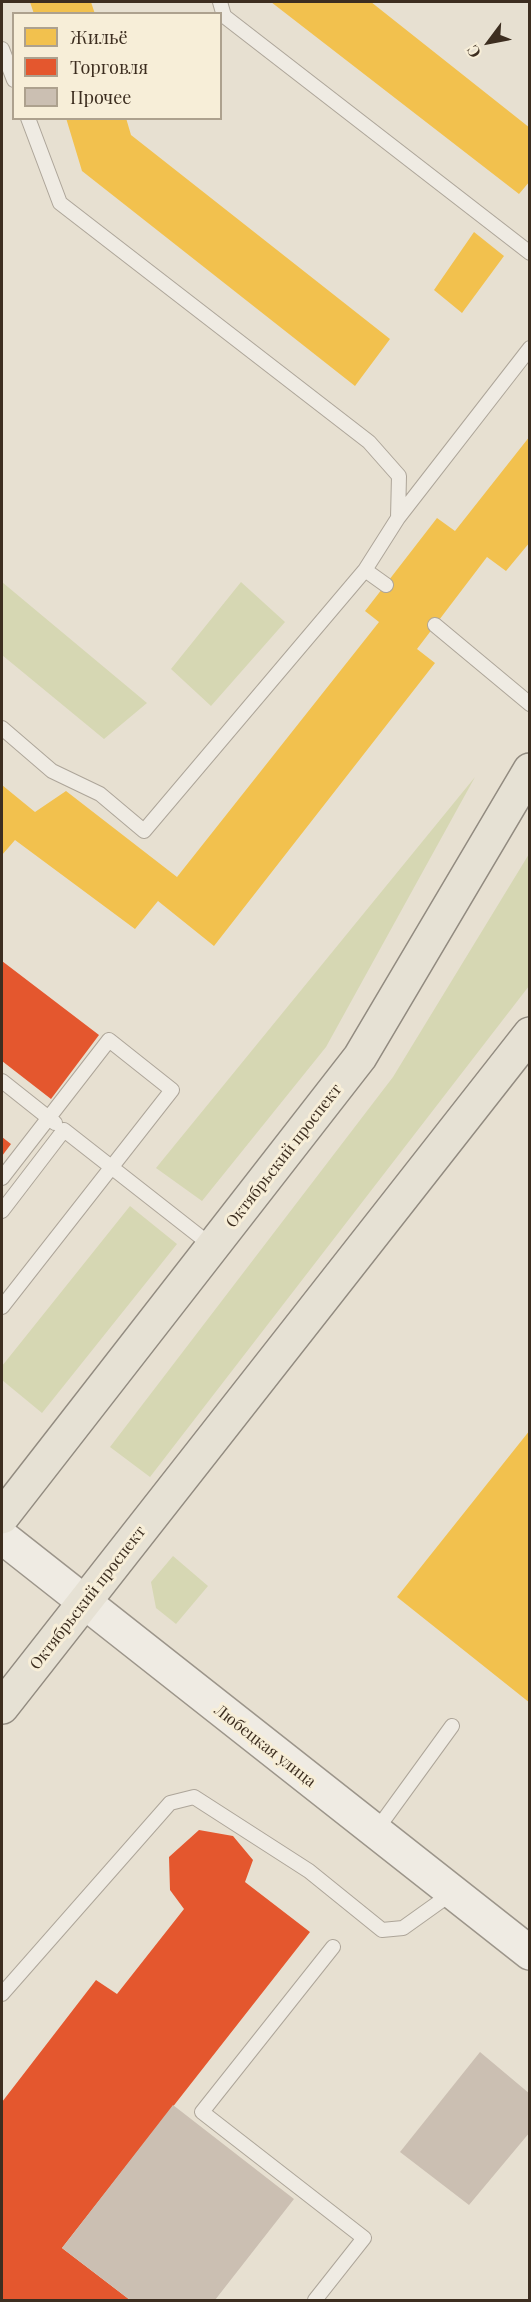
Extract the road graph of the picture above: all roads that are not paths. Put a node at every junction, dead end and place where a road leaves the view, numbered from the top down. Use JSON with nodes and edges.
{"nodes":[{"id":1,"x":220,"y":2,"type":"edge"},
{"id":2,"x":2,"y":49,"type":"edge"},
{"id":3,"x":12,"y":75,"type":"edge"},
{"id":4,"x":29,"y":120,"type":"edge"},
{"id":5,"x":530,"y":253,"type":"edge"},
{"id":6,"x":530,"y":348,"type":"edge"},
{"id":7,"x":398,"y":518,"type":"junction"},
{"id":8,"x":365,"y":570,"type":"junction"},
{"id":9,"x":386,"y":585,"type":"dead end"},
{"id":10,"x":435,"y":625,"type":"dead end"},
{"id":11,"x":530,"y":704,"type":"edge"},
{"id":12,"x":2,"y":728,"type":"edge"},
{"id":13,"x":530,"y":770,"type":"edge"},
{"id":14,"x":530,"y":1034,"type":"edge"},
{"id":15,"x":2,"y":1081,"type":"edge"},
{"id":16,"x":48,"y":1118,"type":"junction"},
{"id":17,"x":64,"y":1130,"type":"junction"},
{"id":18,"x":112,"y":1166,"type":"junction"},
{"id":19,"x":2,"y":1178,"type":"edge"},
{"id":20,"x":2,"y":1211,"type":"edge"},
{"id":21,"x":214,"y":1247,"type":"junction"},
{"id":22,"x":2,"y":1307,"type":"edge"},
{"id":23,"x":2,"y":1517,"type":"edge"},
{"id":24,"x":2,"y":1537,"type":"edge"},
{"id":25,"x":85,"y":1603,"type":"junction"},
{"id":26,"x":2,"y":1707,"type":"edge"},
{"id":27,"x":452,"y":1726,"type":"dead end"},
{"id":28,"x":375,"y":1832,"type":"junction"},
{"id":29,"x":452,"y":1893,"type":"junction"},
{"id":30,"x":333,"y":1947,"type":"dead end"},
{"id":31,"x":530,"y":1953,"type":"edge"},
{"id":32,"x":2,"y":1994,"type":"edge"},
{"id":33,"x":315,"y":2301,"type":"edge"}],
"edges":[{"from":1,"to":5,"type":"lane"},
{"from":2,"to":3,"type":"lane"},
{"from":4,"to":7,"type":"lane"},
{"from":6,"to":7,"type":"lane"},
{"from":7,"to":8,"type":"lane"},
{"from":8,"to":9,"type":"lane"},
{"from":8,"to":12,"type":"lane"},
{"from":10,"to":11,"type":"lane"},
{"from":13,"to":21,"type":"main road","name":"Октябрьский проспект"},
{"from":14,"to":25,"type":"main road","name":"Октябрьский проспект"},
{"from":15,"to":16,"type":"lane"},
{"from":16,"to":17,"type":"lane"},
{"from":16,"to":18,"type":"lane"},
{"from":16,"to":19,"type":"lane"},
{"from":17,"to":18,"type":"lane"},
{"from":17,"to":20,"type":"lane"},
{"from":18,"to":21,"type":"lane"},
{"from":18,"to":22,"type":"lane"},
{"from":21,"to":23,"type":"main road","name":"Октябрьский проспект"},
{"from":24,"to":25,"type":"street","name":"Любецкая улица"},
{"from":25,"to":26,"type":"main road","name":"Октябрьский проспект"},
{"from":25,"to":28,"type":"street","name":"Любецкая улица"},
{"from":27,"to":28,"type":"lane"},
{"from":28,"to":29,"type":"street","name":"Любецкая улица"},
{"from":29,"to":31,"type":"street","name":"Любецкая улица"},
{"from":29,"to":32,"type":"lane"},
{"from":30,"to":33,"type":"lane"}]}
